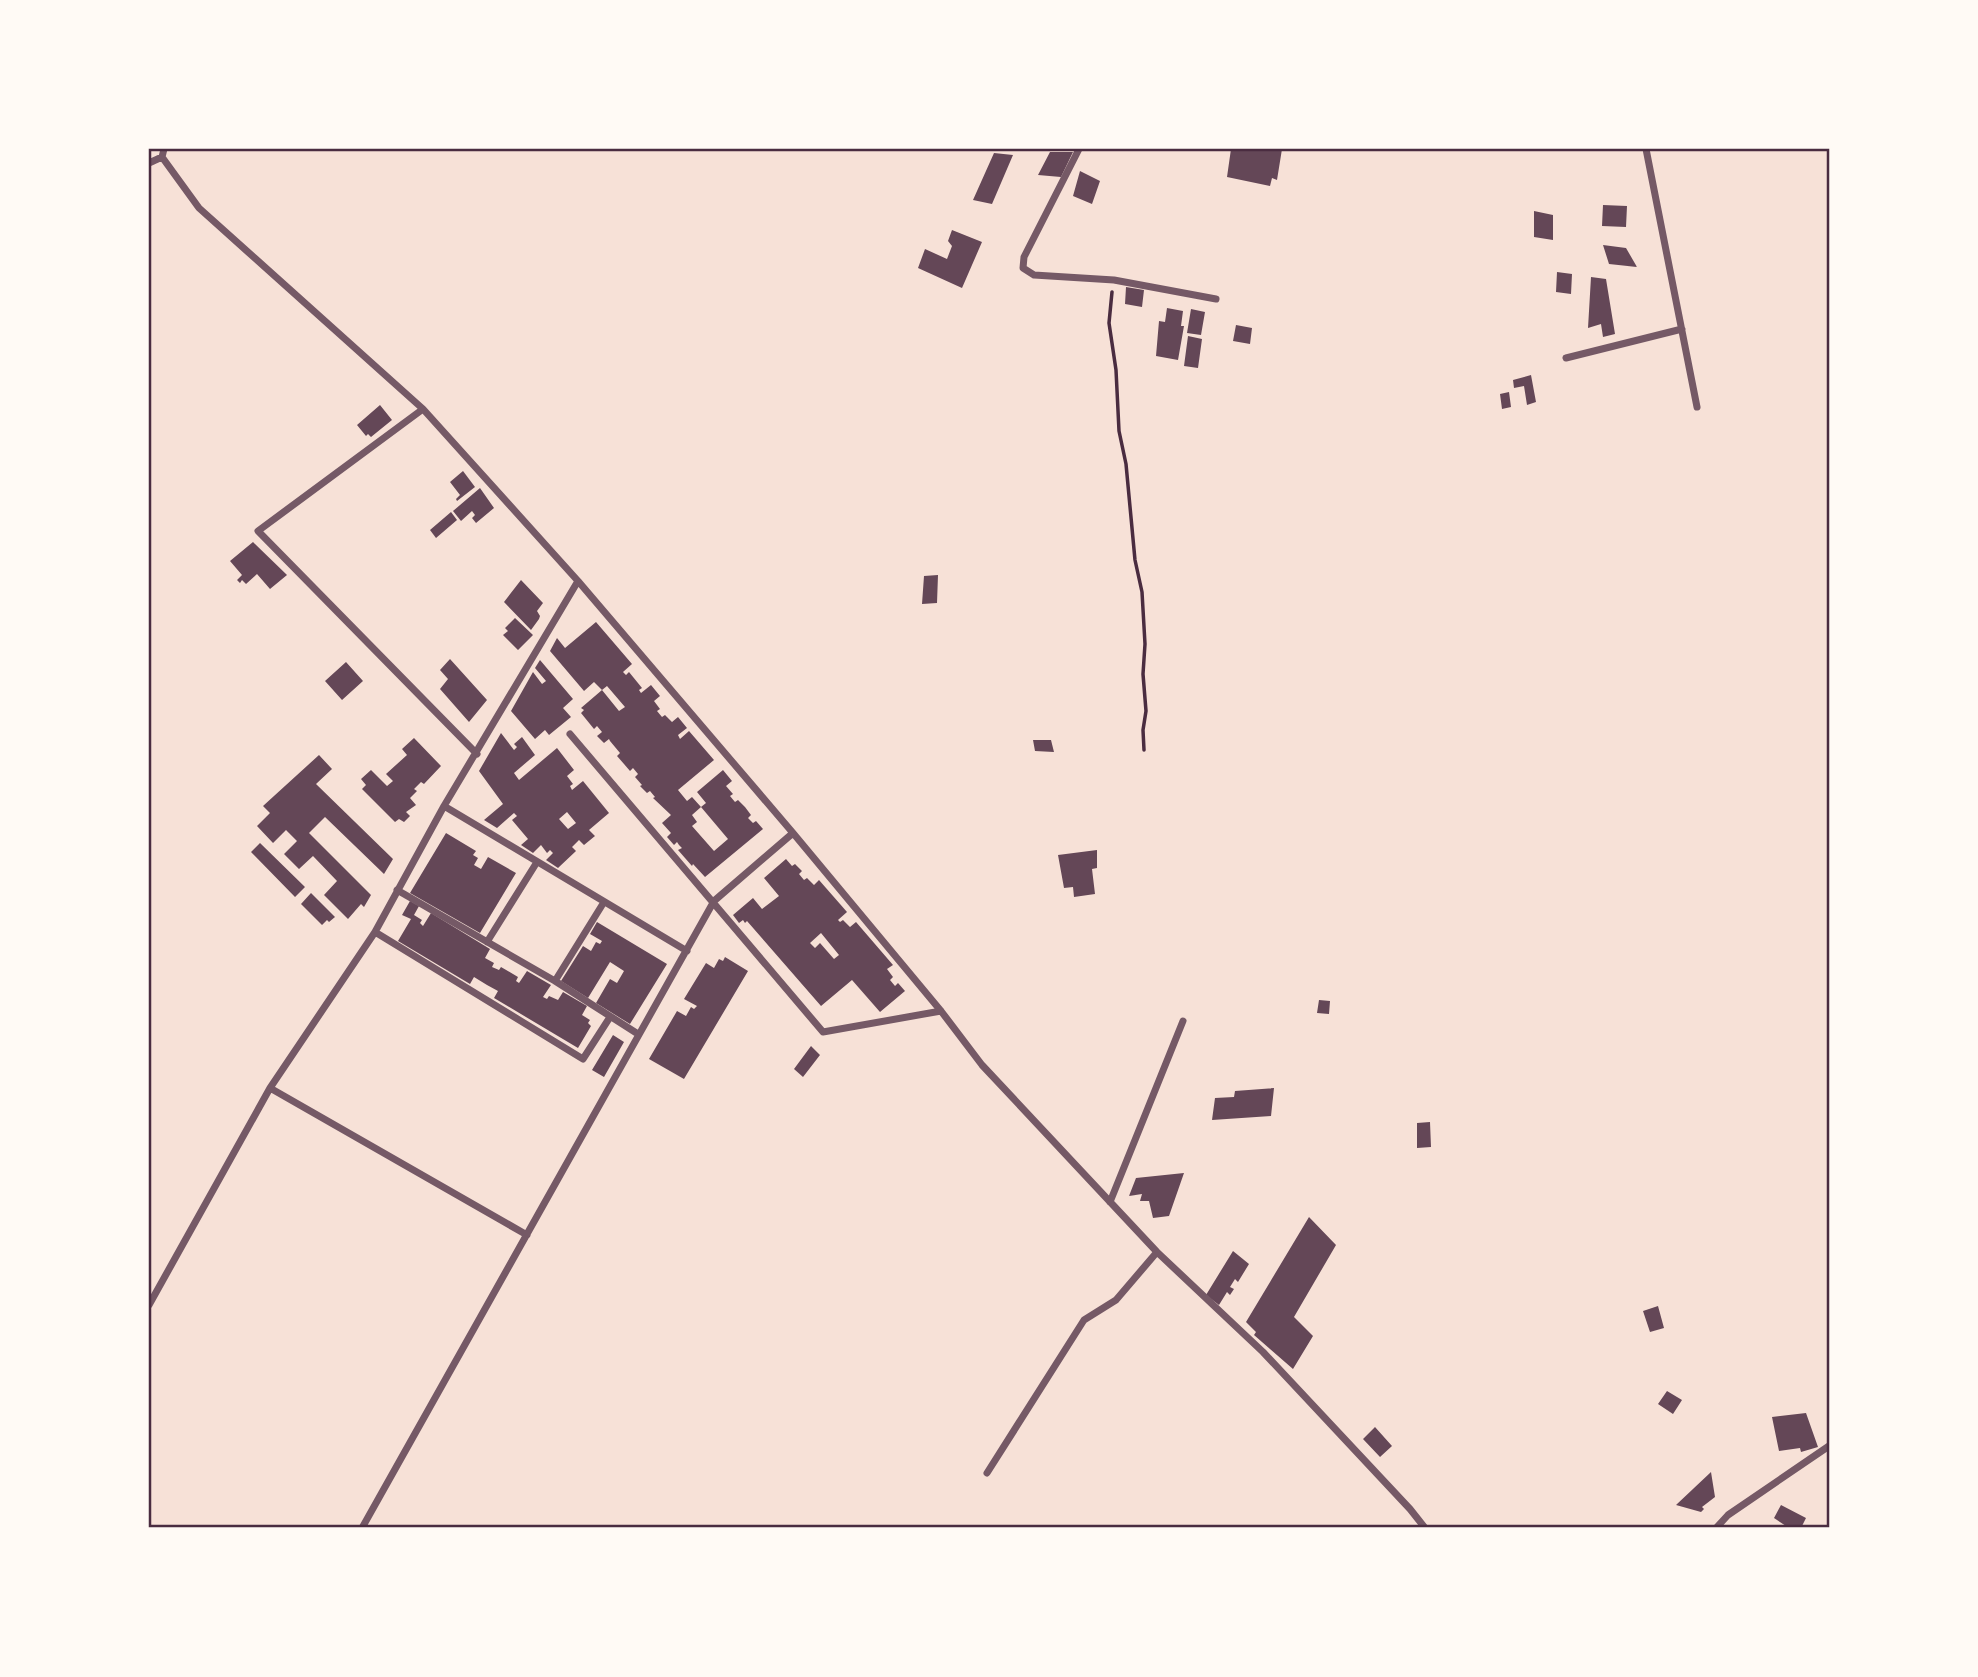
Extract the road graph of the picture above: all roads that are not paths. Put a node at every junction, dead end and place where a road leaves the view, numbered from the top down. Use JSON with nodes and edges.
{"nodes":[{"id":1,"x":1079,"y":149,"type":"edge"},
{"id":2,"x":1646,"y":149,"type":"edge"},
{"id":3,"x":163,"y":153,"type":"edge"},
{"id":4,"x":149,"y":163,"type":"edge"},
{"id":5,"x":1216,"y":299,"type":"dead end"},
{"id":6,"x":1682,"y":329,"type":"junction"},
{"id":7,"x":1566,"y":358,"type":"dead end"},
{"id":8,"x":1697,"y":407,"type":"dead end"},
{"id":9,"x":423,"y":409,"type":"junction"},
{"id":10,"x":578,"y":582,"type":"junction"},
{"id":11,"x":570,"y":734,"type":"dead end"},
{"id":12,"x":477,"y":754,"type":"junction"},
{"id":13,"x":444,"y":806,"type":"junction"},
{"id":14,"x":793,"y":833,"type":"junction"},
{"id":15,"x":537,"y":862,"type":"junction"},
{"id":16,"x":397,"y":890,"type":"junction"},
{"id":17,"x":714,"y":901,"type":"junction"},
{"id":18,"x":604,"y":902,"type":"junction"},
{"id":19,"x":376,"y":932,"type":"junction"},
{"id":20,"x":487,"y":942,"type":"junction"},
{"id":21,"x":687,"y":951,"type":"junction"},
{"id":22,"x":555,"y":981,"type":"junction"},
{"id":23,"x":941,"y":1011,"type":"junction"},
{"id":24,"x":610,"y":1017,"type":"junction"},
{"id":25,"x":1183,"y":1021,"type":"dead end"},
{"id":26,"x":638,"y":1034,"type":"junction"},
{"id":27,"x":270,"y":1087,"type":"junction"},
{"id":28,"x":1110,"y":1202,"type":"junction"},
{"id":29,"x":527,"y":1235,"type":"junction"},
{"id":30,"x":1157,"y":1252,"type":"junction"},
{"id":31,"x":149,"y":1305,"type":"edge"},
{"id":32,"x":1829,"y":1446,"type":"edge"},
{"id":33,"x":987,"y":1473,"type":"dead end"},
{"id":34,"x":362,"y":1528,"type":"edge"},
{"id":35,"x":1425,"y":1528,"type":"edge"},
{"id":36,"x":1716,"y":1528,"type":"edge"}],
"edges":[{"from":1,"to":5,"type":"street"},
{"from":2,"to":6,"type":"street"},
{"from":3,"to":4,"type":"street"},
{"from":3,"to":9,"type":"street"},
{"from":6,"to":7,"type":"street"},
{"from":6,"to":8,"type":"street"},
{"from":9,"to":10,"type":"street"},
{"from":9,"to":12,"type":"street"},
{"from":10,"to":12,"type":"street"},
{"from":10,"to":14,"type":"street"},
{"from":11,"to":17,"type":"street"},
{"from":12,"to":13,"type":"street"},
{"from":13,"to":15,"type":"street"},
{"from":13,"to":16,"type":"street"},
{"from":14,"to":17,"type":"street"},
{"from":14,"to":23,"type":"street"},
{"from":15,"to":18,"type":"street"},
{"from":15,"to":20,"type":"street"},
{"from":16,"to":19,"type":"street"},
{"from":16,"to":20,"type":"street"},
{"from":17,"to":21,"type":"street"},
{"from":17,"to":23,"type":"street"},
{"from":18,"to":21,"type":"street"},
{"from":18,"to":22,"type":"street"},
{"from":19,"to":24,"type":"street"},
{"from":19,"to":27,"type":"street"},
{"from":20,"to":22,"type":"street"},
{"from":21,"to":26,"type":"street"},
{"from":22,"to":24,"type":"street"},
{"from":23,"to":28,"type":"street"},
{"from":24,"to":26,"type":"street"},
{"from":25,"to":28,"type":"street"},
{"from":26,"to":29,"type":"street"},
{"from":27,"to":29,"type":"street"},
{"from":27,"to":31,"type":"street"},
{"from":28,"to":30,"type":"street"},
{"from":29,"to":34,"type":"street"},
{"from":30,"to":33,"type":"street"},
{"from":30,"to":35,"type":"street"},
{"from":32,"to":36,"type":"street"}]}
